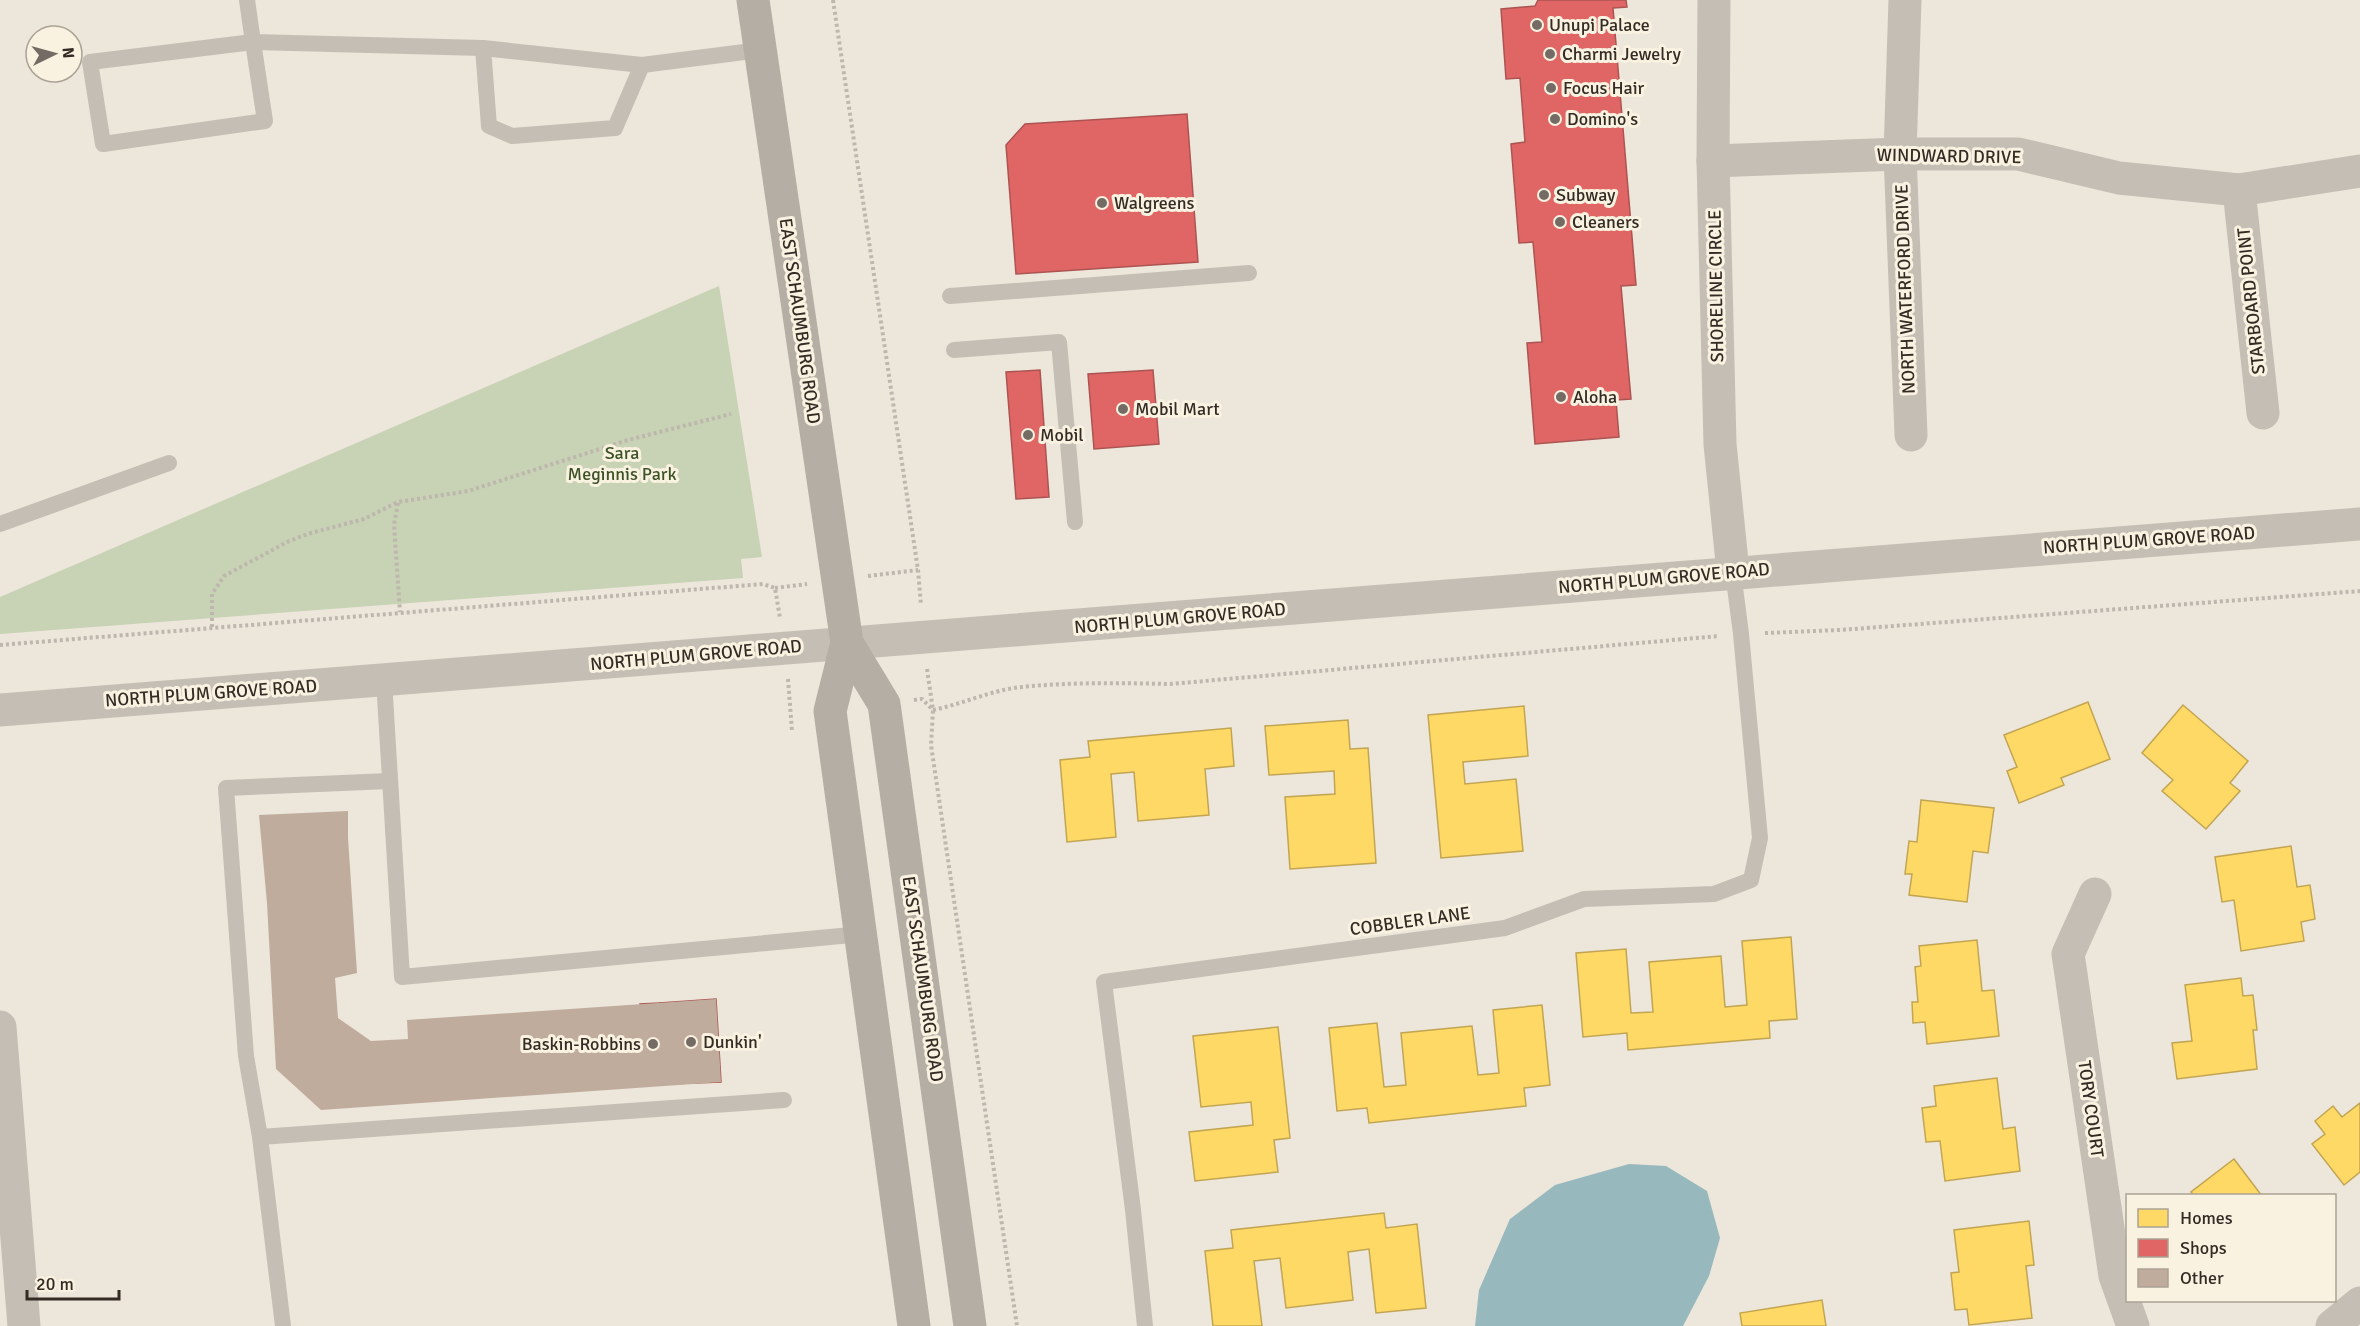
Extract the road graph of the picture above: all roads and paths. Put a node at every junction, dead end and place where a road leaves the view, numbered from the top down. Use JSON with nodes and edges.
{"nodes":[{"id":1,"x":247,"y":0,"type":"edge"},
{"id":2,"x":753,"y":0,"type":"edge"},
{"id":3,"x":832,"y":0,"type":"edge"},
{"id":4,"x":1714,"y":0,"type":"edge"},
{"id":5,"x":1905,"y":0,"type":"edge"},
{"id":6,"x":253,"y":42,"type":"junction"},
{"id":7,"x":483,"y":48,"type":"junction"},
{"id":8,"x":760,"y":50,"type":"junction"},
{"id":9,"x":642,"y":65,"type":"junction"},
{"id":10,"x":1900,"y":154,"type":"junction"},
{"id":11,"x":1713,"y":161,"type":"junction"},
{"id":12,"x":2360,"y":171,"type":"edge"},
{"id":13,"x":2239,"y":190,"type":"junction"},
{"id":14,"x":1249,"y":273,"type":"dead end"},
{"id":15,"x":951,"y":296,"type":"dead end"},
{"id":16,"x":954,"y":350,"type":"dead end"},
{"id":17,"x":2263,"y":413,"type":"dead end"},
{"id":18,"x":731,"y":414,"type":"dead end"},
{"id":19,"x":1911,"y":435,"type":"dead end"},
{"id":20,"x":170,"y":463,"type":"dead end"},
{"id":21,"x":398,"y":502,"type":"junction"},
{"id":22,"x":1075,"y":522,"type":"dead end"},
{"id":23,"x":0,"y":524,"type":"edge"},
{"id":24,"x":2360,"y":524,"type":"edge"},
{"id":25,"x":918,"y":570,"type":"dead end"},
{"id":26,"x":1733,"y":572,"type":"junction"},
{"id":27,"x":763,"y":584,"type":"dead end"},
{"id":28,"x":2360,"y":591,"type":"edge"},
{"id":29,"x":400,"y":612,"type":"junction"},
{"id":30,"x":212,"y":627,"type":"junction"},
{"id":31,"x":1741,"y":634,"type":"junction"},
{"id":32,"x":847,"y":643,"type":"junction"},
{"id":33,"x":0,"y":645,"type":"edge"},
{"id":34,"x":384,"y":680,"type":"junction"},
{"id":35,"x":0,"y":710,"type":"edge"},
{"id":36,"x":389,"y":781,"type":"junction"},
{"id":37,"x":2095,"y":894,"type":"dead end"},
{"id":38,"x":862,"y":934,"type":"junction"},
{"id":39,"x":0,"y":1027,"type":"edge"},
{"id":40,"x":784,"y":1100,"type":"dead end"},
{"id":41,"x":260,"y":1137,"type":"junction"},
{"id":42,"x":2360,"y":1303,"type":"edge"},
{"id":43,"x":24,"y":1326,"type":"edge"},
{"id":44,"x":283,"y":1326,"type":"edge"},
{"id":45,"x":914,"y":1326,"type":"edge"},
{"id":46,"x":970,"y":1326,"type":"edge"},
{"id":47,"x":1017,"y":1326,"type":"edge"},
{"id":48,"x":1145,"y":1326,"type":"edge"},
{"id":49,"x":2133,"y":1326,"type":"edge"},
{"id":50,"x":2332,"y":1326,"type":"edge"}],
"edges":[{"from":1,"to":6,"type":"lane"},
{"from":2,"to":8,"type":"main road","name":"EAST SCHAUMBURG ROAD"},
{"from":3,"to":25,"type":"path"},
{"from":4,"to":11,"type":"street","name":"SHORELINE CIRCLE"},
{"from":5,"to":10,"type":"street","name":"NORTH WATERFORD DRIVE"},
{"from":6,"to":6,"type":"lane"},
{"from":6,"to":7,"type":"lane"},
{"from":7,"to":9,"type":"lane"},
{"from":7,"to":9,"type":"lane"},
{"from":8,"to":9,"type":"lane"},
{"from":8,"to":32,"type":"main road","name":"EAST SCHAUMBURG ROAD"},
{"from":10,"to":11,"type":"street","name":"WINDWARD DRIVE"},
{"from":10,"to":13,"type":"street","name":"WINDWARD DRIVE"},
{"from":10,"to":19,"type":"street","name":"NORTH WATERFORD DRIVE"},
{"from":11,"to":26,"type":"street","name":"SHORELINE CIRCLE"},
{"from":12,"to":13,"type":"street","name":"WINDWARD DRIVE"},
{"from":13,"to":17,"type":"street","name":"STARBOARD POINT"},
{"from":14,"to":15,"type":"lane"},
{"from":16,"to":22,"type":"lane"},
{"from":18,"to":21,"type":"path"},
{"from":20,"to":23,"type":"lane"},
{"from":21,"to":29,"type":"path"},
{"from":21,"to":30,"type":"path"},
{"from":24,"to":26,"type":"street","name":"NORTH PLUM GROVE ROAD"},
{"from":26,"to":31,"type":"lane","name":"COBBLER LANE"},
{"from":26,"to":32,"type":"street","name":"NORTH PLUM GROVE ROAD"},
{"from":27,"to":29,"type":"path"},
{"from":28,"to":31,"type":"path"},
{"from":29,"to":30,"type":"path"},
{"from":30,"to":33,"type":"path"},
{"from":31,"to":47,"type":"path"},
{"from":31,"to":48,"type":"lane","name":"COBBLER LANE"},
{"from":32,"to":34,"type":"street","name":"NORTH PLUM GROVE ROAD"},
{"from":32,"to":38,"type":"main road","name":"EAST SCHAUMBURG ROAD"},
{"from":32,"to":46,"type":"main road","name":"EAST SCHAUMBURG ROAD"},
{"from":34,"to":35,"type":"street","name":"NORTH PLUM GROVE ROAD"},
{"from":34,"to":36,"type":"lane"},
{"from":36,"to":38,"type":"lane"},
{"from":36,"to":41,"type":"lane"},
{"from":37,"to":49,"type":"street","name":"TORY COURT"},
{"from":38,"to":45,"type":"main road","name":"EAST SCHAUMBURG ROAD"},
{"from":39,"to":43,"type":"street"},
{"from":40,"to":41,"type":"lane"},
{"from":41,"to":44,"type":"lane"},
{"from":42,"to":50,"type":"street"}]}
